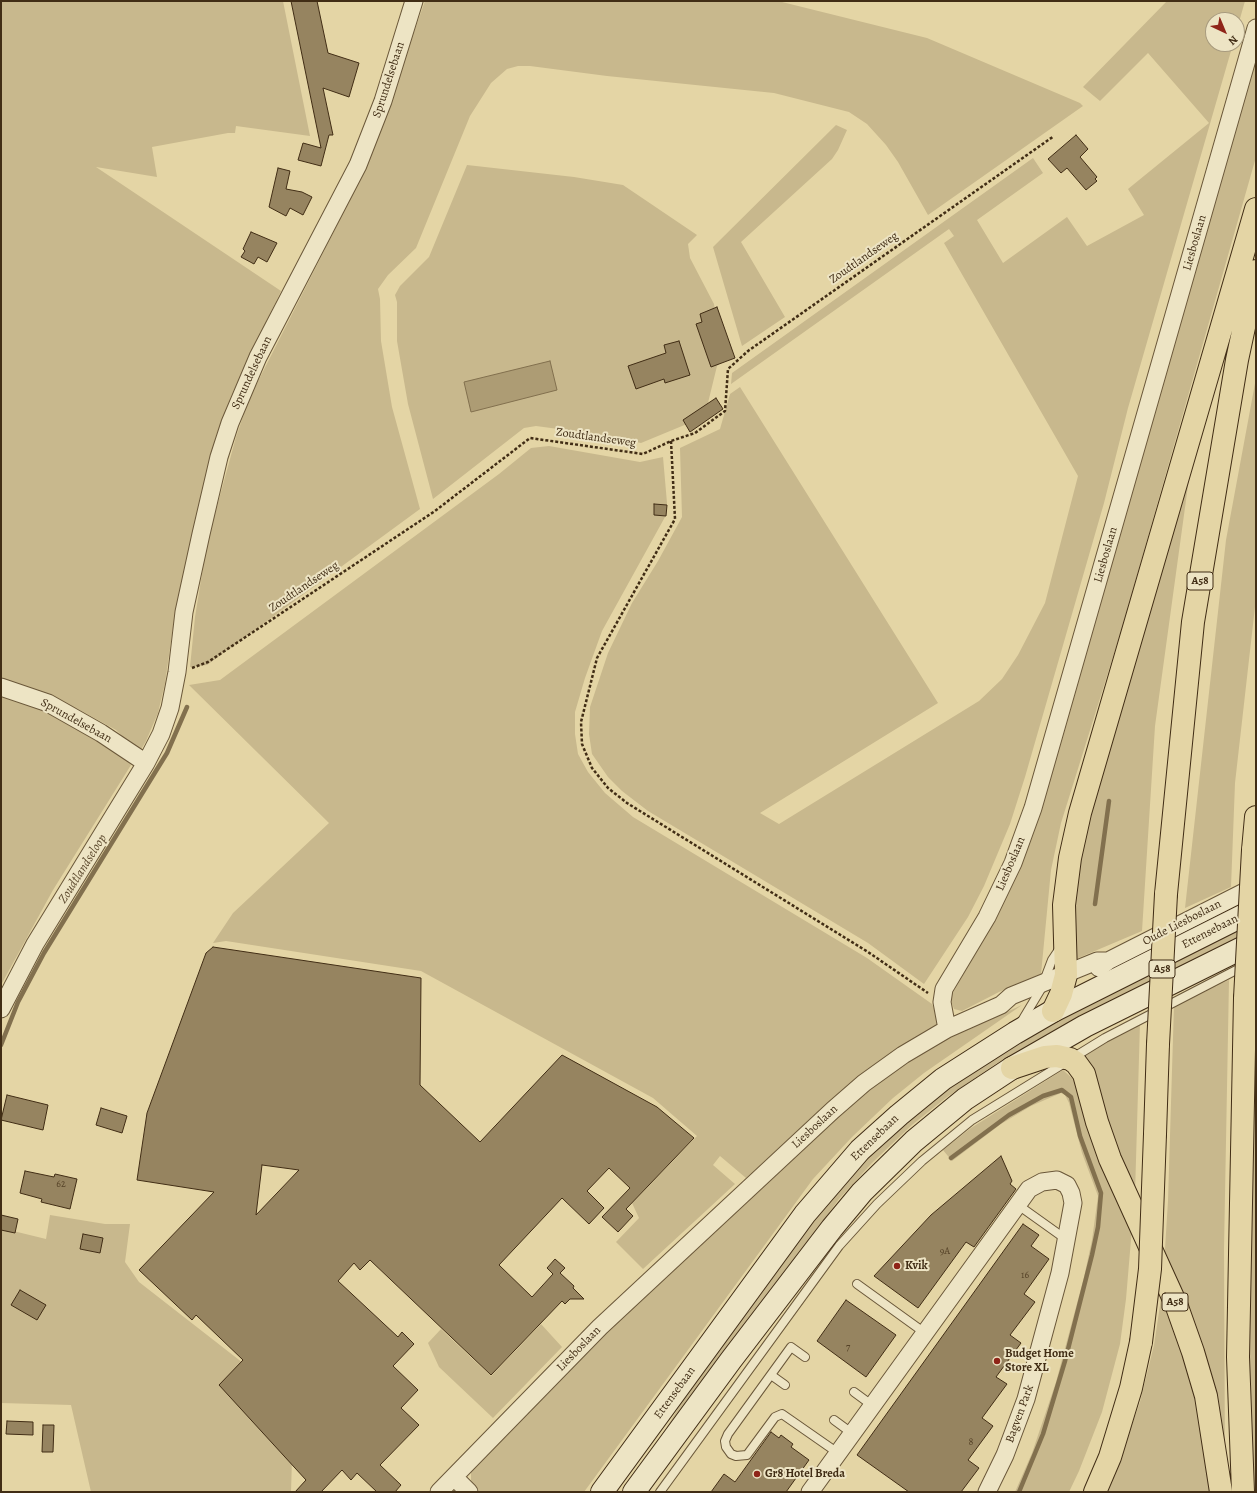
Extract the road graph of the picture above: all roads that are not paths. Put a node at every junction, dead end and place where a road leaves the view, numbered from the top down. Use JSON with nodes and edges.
{"nodes":[{"id":1,"x":414,"y":1,"type":"edge"},
{"id":2,"x":1256,"y":28,"type":"edge"},
{"id":3,"x":1256,"y":209,"type":"edge"},
{"id":4,"x":1256,"y":271,"type":"edge"},
{"id":5,"x":1,"y":687,"type":"edge"},
{"id":6,"x":146,"y":763,"type":"junction"},
{"id":7,"x":1256,"y":817,"type":"edge"},
{"id":8,"x":1256,"y":886,"type":"edge"},
{"id":9,"x":1256,"y":909,"type":"edge"},
{"id":10,"x":1256,"y":941,"type":"edge"},
{"id":11,"x":1256,"y":960,"type":"edge"},
{"id":12,"x":1053,"y":985,"type":"junction"},
{"id":13,"x":1,"y":1009,"type":"edge"},
{"id":14,"x":1053,"y":1011,"type":"junction"},
{"id":15,"x":947,"y":1029,"type":"junction"},
{"id":16,"x":1015,"y":1033,"type":"junction"},
{"id":17,"x":1070,"y":1060,"type":"junction"},
{"id":18,"x":1012,"y":1068,"type":"junction"},
{"id":19,"x":1018,"y":1205,"type":"junction"},
{"id":20,"x":1067,"y":1240,"type":"junction"},
{"id":21,"x":857,"y":1284,"type":"dead end"},
{"id":22,"x":925,"y":1333,"type":"junction"},
{"id":23,"x":805,"y":1357,"type":"dead end"},
{"id":24,"x":769,"y":1378,"type":"junction"},
{"id":25,"x":785,"y":1385,"type":"dead end"},
{"id":26,"x":854,"y":1392,"type":"dead end"},
{"id":27,"x":873,"y":1406,"type":"junction"},
{"id":28,"x":834,"y":1420,"type":"dead end"},
{"id":29,"x":852,"y":1434,"type":"junction"},
{"id":30,"x":838,"y":1453,"type":"junction"},
{"id":31,"x":454,"y":1477,"type":"junction"},
{"id":32,"x":441,"y":1491,"type":"edge"},
{"id":33,"x":470,"y":1492,"type":"edge"},
{"id":34,"x":602,"y":1492,"type":"edge"},
{"id":35,"x":634,"y":1492,"type":"edge"},
{"id":36,"x":660,"y":1492,"type":"edge"},
{"id":37,"x":810,"y":1492,"type":"edge"},
{"id":38,"x":988,"y":1492,"type":"edge"},
{"id":39,"x":1095,"y":1492,"type":"edge"},
{"id":40,"x":1221,"y":1492,"type":"edge"},
{"id":41,"x":1242,"y":1492,"type":"edge"}],
"edges":[{"from":1,"to":6,"type":"street","name":"Sprundelsebaan"},
{"from":2,"to":15,"type":"street","name":"Liesboslaan"},
{"from":3,"to":12,"type":"highway"},
{"from":4,"to":39,"type":"highway","number":"A58","bridge":true},
{"from":5,"to":6,"type":"street","name":"Sprundelsebaan"},
{"from":6,"to":13,"type":"street","name":"Sprundelsebaan"},
{"from":7,"to":41,"type":"highway","bridge":true},
{"from":8,"to":12,"type":"street","name":"Oude Liesboslaan"},
{"from":9,"to":14,"type":"main road","name":"Ettensebaan"},
{"from":10,"to":18,"type":"main road"},
{"from":11,"to":17,"type":"lane"},
{"from":12,"to":14,"type":"highway"},
{"from":12,"to":15,"type":"street","name":"Oude Liesboslaan"},
{"from":12,"to":16,"type":"lane"},
{"from":14,"to":16,"type":"main road","name":"Ettensebaan"},
{"from":15,"to":31,"type":"street","name":"Liesboslaan"},
{"from":16,"to":34,"type":"main road","name":"Ettensebaan"},
{"from":17,"to":18,"type":"highway"},
{"from":17,"to":36,"type":"lane"},
{"from":17,"to":40,"type":"highway","number":"A58"},
{"from":18,"to":35,"type":"main road"},
{"from":19,"to":20,"type":"lane"},
{"from":19,"to":20,"type":"street","name":"Bagven Park"},
{"from":19,"to":22,"type":"street","name":"Bagven Park"},
{"from":20,"to":38,"type":"street","name":"Bagven Park"},
{"from":21,"to":22,"type":"lane"},
{"from":22,"to":27,"type":"street","name":"Bagven Park"},
{"from":23,"to":24,"type":"lane"},
{"from":24,"to":25,"type":"lane"},
{"from":24,"to":30,"type":"lane"},
{"from":26,"to":27,"type":"lane"},
{"from":27,"to":29,"type":"street","name":"Bagven Park"},
{"from":28,"to":29,"type":"lane"},
{"from":29,"to":30,"type":"street","name":"Bagven Park"},
{"from":30,"to":37,"type":"street","name":"Bagven Park"},
{"from":31,"to":32,"type":"street","name":"Liesboslaan"},
{"from":31,"to":33,"type":"street"}]}
